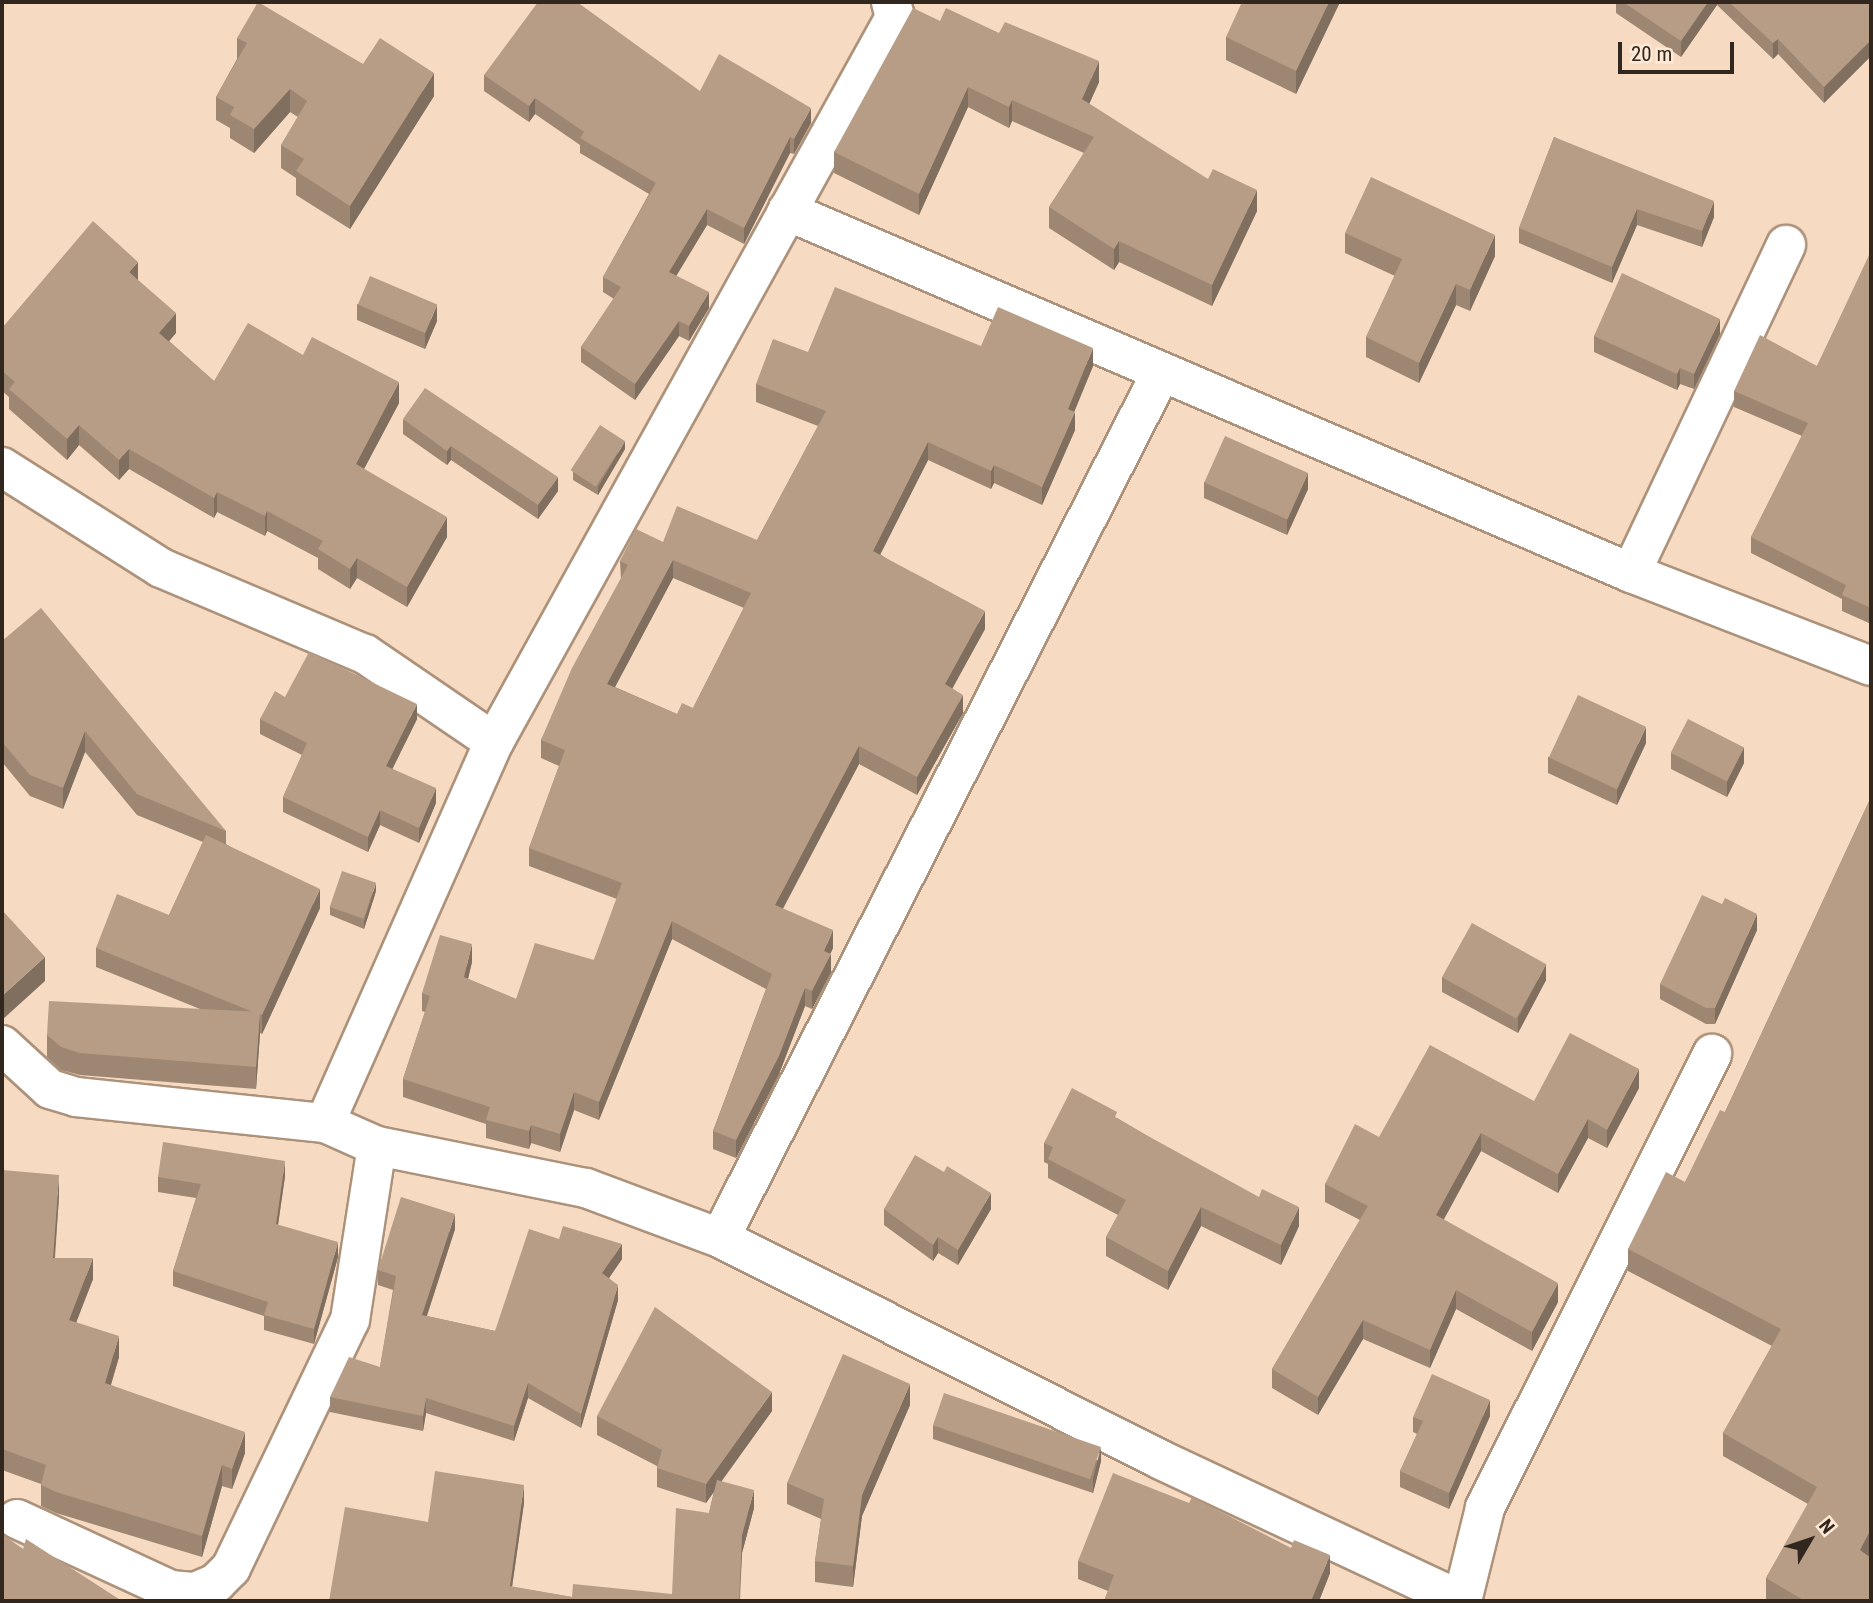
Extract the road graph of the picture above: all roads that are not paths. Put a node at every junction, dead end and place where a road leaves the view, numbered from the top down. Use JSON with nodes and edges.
{"nodes":[{"id":1,"x":891,"y":2,"type":"edge"},
{"id":2,"x":787,"y":211,"type":"junction"},
{"id":3,"x":1786,"y":245,"type":"dead end"},
{"id":4,"x":1161,"y":373,"type":"junction"},
{"id":5,"x":2,"y":467,"type":"edge"},
{"id":6,"x":1631,"y":573,"type":"junction"},
{"id":7,"x":1871,"y":667,"type":"edge"},
{"id":8,"x":494,"y":742,"type":"junction"},
{"id":9,"x":2,"y":1045,"type":"edge"},
{"id":10,"x":1712,"y":1054,"type":"dead end"},
{"id":11,"x":325,"y":1123,"type":"junction"},
{"id":12,"x":377,"y":1146,"type":"junction"},
{"id":13,"x":720,"y":1238,"type":"junction"},
{"id":14,"x":17,"y":1519,"type":"dead end"}],
"edges":[{"from":1,"to":2,"type":"street"},
{"from":2,"to":4,"type":"street"},
{"from":2,"to":8,"type":"street"},
{"from":3,"to":6,"type":"street"},
{"from":4,"to":6,"type":"street"},
{"from":4,"to":13,"type":"street"},
{"from":5,"to":8,"type":"street"},
{"from":6,"to":7,"type":"street"},
{"from":8,"to":11,"type":"street"},
{"from":9,"to":11,"type":"street"},
{"from":10,"to":13,"type":"street"},
{"from":11,"to":12,"type":"street"},
{"from":12,"to":13,"type":"street"},
{"from":12,"to":14,"type":"street"}]}
